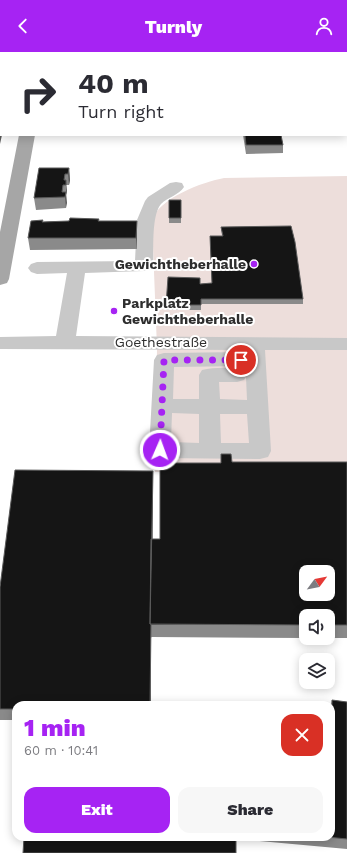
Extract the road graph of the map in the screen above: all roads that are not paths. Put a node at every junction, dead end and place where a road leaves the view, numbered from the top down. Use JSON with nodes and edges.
{"nodes":[{"id":1,"x":27,"y":136,"type":"edge"},
{"id":2,"x":176,"y":187,"type":"dead end"},
{"id":3,"x":37,"y":268,"type":"dead end"},
{"id":4,"x":77,"y":268,"type":"junction"},
{"id":5,"x":0,"y":279,"type":"edge"},
{"id":6,"x":65,"y":342,"type":"junction"},
{"id":7,"x":0,"y":343,"type":"edge"},
{"id":8,"x":347,"y":344,"type":"edge"},
{"id":9,"x":256,"y":359,"type":"junction"},
{"id":10,"x":163,"y":374,"type":"junction"},
{"id":11,"x":209,"y":375,"type":"junction"},
{"id":12,"x":162,"y":406,"type":"junction"},
{"id":13,"x":210,"y":406,"type":"junction"},
{"id":14,"x":257,"y":407,"type":"junction"},
{"id":15,"x":210,"y":451,"type":"junction"}],
"edges":[{"from":1,"to":5,"type":"main road"},
{"from":2,"to":4,"type":"street"},
{"from":3,"to":4,"type":"street"},
{"from":4,"to":6,"type":"street"},
{"from":6,"to":7,"type":"street","name":"Goethestraße"},
{"from":6,"to":9,"type":"street","name":"Goethestraße"},
{"from":8,"to":9,"type":"street","name":"Goethestraße"},
{"from":9,"to":10,"type":"street"},
{"from":9,"to":11,"type":"street"},
{"from":9,"to":14,"type":"street"},
{"from":10,"to":11,"type":"street"},
{"from":10,"to":12,"type":"street"},
{"from":11,"to":13,"type":"street"},
{"from":12,"to":13,"type":"street"},
{"from":12,"to":15,"type":"street"},
{"from":13,"to":14,"type":"street"},
{"from":13,"to":15,"type":"street"},
{"from":14,"to":15,"type":"street"}]}
